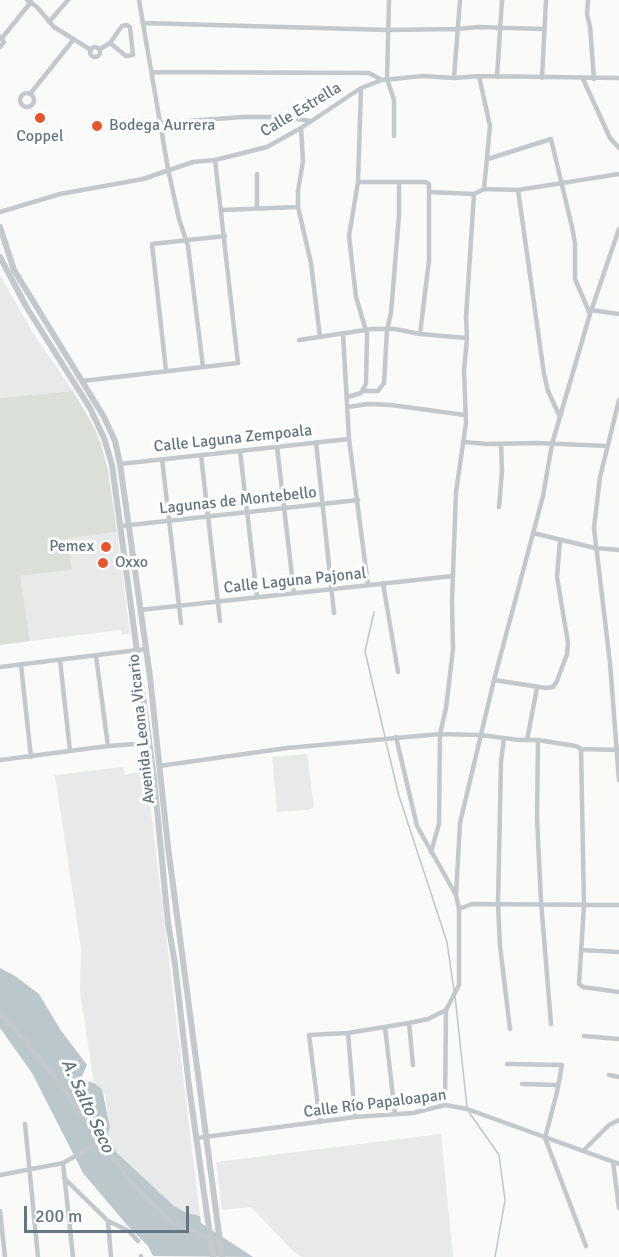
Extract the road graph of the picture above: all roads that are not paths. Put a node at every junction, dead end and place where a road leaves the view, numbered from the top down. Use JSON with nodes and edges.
{"nodes":[{"id":1,"x":68,"y":0,"type":"edge"},
{"id":2,"x":139,"y":0,"type":"edge"},
{"id":3,"x":389,"y":0,"type":"edge"},
{"id":4,"x":460,"y":0,"type":"edge"},
{"id":5,"x":502,"y":0,"type":"edge"},
{"id":6,"x":546,"y":0,"type":"edge"},
{"id":7,"x":588,"y":0,"type":"edge"},
{"id":8,"x":29,"y":1,"type":"edge"},
{"id":9,"x":49,"y":22,"type":"junction"},
{"id":10,"x":143,"y":23,"type":"junction"},
{"id":11,"x":501,"y":28,"type":"junction"},
{"id":12,"x":457,"y":29,"type":"junction"},
{"id":13,"x":543,"y":29,"type":"junction"},
{"id":14,"x":388,"y":30,"type":"junction"},
{"id":15,"x":1,"y":37,"type":"edge"},
{"id":16,"x":74,"y":39,"type":"junction"},
{"id":17,"x":110,"y":43,"type":"junction"},
{"id":18,"x":0,"y":47,"type":"edge"},
{"id":19,"x":100,"y":49,"type":"junction"},
{"id":20,"x":90,"y":50,"type":"junction"},
{"id":21,"x":152,"y":72,"type":"junction"},
{"id":22,"x":479,"y":76,"type":"junction"},
{"id":23,"x":497,"y":77,"type":"junction"},
{"id":24,"x":454,"y":78,"type":"junction"},
{"id":25,"x":542,"y":78,"type":"junction"},
{"id":26,"x":619,"y":78,"type":"edge"},
{"id":27,"x":385,"y":79,"type":"junction"},
{"id":28,"x":583,"y":79,"type":"junction"},
{"id":29,"x":594,"y":79,"type":"junction"},
{"id":30,"x":361,"y":88,"type":"junction"},
{"id":31,"x":30,"y":94,"type":"dead end"},
{"id":32,"x":310,"y":121,"type":"junction"},
{"id":33,"x":160,"y":123,"type":"junction"},
{"id":34,"x":301,"y":128,"type":"junction"},
{"id":35,"x":394,"y":136,"type":"dead end"},
{"id":36,"x":619,"y":148,"type":"edge"},
{"id":37,"x":488,"y":159,"type":"junction"},
{"id":38,"x":215,"y":160,"type":"junction"},
{"id":39,"x":168,"y":169,"type":"junction"},
{"id":40,"x":257,"y":174,"type":"dead end"},
{"id":41,"x":619,"y":174,"type":"edge"},
{"id":42,"x":358,"y":182,"type":"junction"},
{"id":43,"x":399,"y":182,"type":"junction"},
{"id":44,"x":562,"y":182,"type":"junction"},
{"id":45,"x":484,"y":189,"type":"junction"},
{"id":46,"x":518,"y":190,"type":"junction"},
{"id":47,"x":429,"y":192,"type":"junction"},
{"id":48,"x":474,"y":194,"type":"junction"},
{"id":49,"x":298,"y":207,"type":"junction"},
{"id":50,"x":257,"y":208,"type":"junction"},
{"id":51,"x":222,"y":210,"type":"junction"},
{"id":52,"x":0,"y":212,"type":"edge"},
{"id":53,"x":0,"y":227,"type":"edge"},
{"id":54,"x":619,"y":229,"type":"edge"},
{"id":55,"x":225,"y":236,"type":"junction"},
{"id":56,"x":186,"y":240,"type":"junction"},
{"id":57,"x":0,"y":257,"type":"edge"},
{"id":58,"x":591,"y":312,"type":"junction"},
{"id":59,"x":619,"y":314,"type":"edge"},
{"id":60,"x":365,"y":329,"type":"junction"},
{"id":61,"x":387,"y":330,"type":"junction"},
{"id":62,"x":343,"y":334,"type":"junction"},
{"id":63,"x":420,"y":334,"type":"junction"},
{"id":64,"x":320,"y":337,"type":"junction"},
{"id":65,"x":467,"y":338,"type":"junction"},
{"id":66,"x":299,"y":340,"type":"dead end"},
{"id":67,"x":203,"y":367,"type":"junction"},
{"id":68,"x":166,"y":371,"type":"junction"},
{"id":69,"x":82,"y":381,"type":"junction"},
{"id":70,"x":363,"y":391,"type":"junction"},
{"id":71,"x":348,"y":397,"type":"junction"},
{"id":72,"x":619,"y":400,"type":"edge"},
{"id":73,"x":348,"y":407,"type":"junction"},
{"id":74,"x":465,"y":415,"type":"junction"},
{"id":75,"x":560,"y":417,"type":"junction"},
{"id":76,"x":348,"y":439,"type":"junction"},
{"id":77,"x":316,"y":442,"type":"junction"},
{"id":78,"x":464,"y":442,"type":"junction"},
{"id":79,"x":501,"y":444,"type":"junction"},
{"id":80,"x":552,"y":444,"type":"junction"},
{"id":81,"x":607,"y":446,"type":"junction"},
{"id":82,"x":277,"y":447,"type":"junction"},
{"id":83,"x":240,"y":451,"type":"junction"},
{"id":84,"x":201,"y":455,"type":"junction"},
{"id":85,"x":162,"y":459,"type":"junction"},
{"id":86,"x":120,"y":464,"type":"junction"},
{"id":87,"x":358,"y":500,"type":"junction"},
{"id":88,"x":322,"y":504,"type":"junction"},
{"id":89,"x":499,"y":507,"type":"dead end"},
{"id":90,"x":284,"y":508,"type":"junction"},
{"id":91,"x":247,"y":512,"type":"junction"},
{"id":92,"x":208,"y":516,"type":"junction"},
{"id":93,"x":169,"y":521,"type":"junction"},
{"id":94,"x":129,"y":525,"type":"junction"},
{"id":95,"x":121,"y":526,"type":"junction"},
{"id":96,"x":533,"y":533,"type":"junction"},
{"id":97,"x":560,"y":540,"type":"junction"},
{"id":98,"x":595,"y":548,"type":"junction"},
{"id":99,"x":619,"y":550,"type":"edge"},
{"id":100,"x":453,"y":576,"type":"junction"},
{"id":101,"x":383,"y":584,"type":"junction"},
{"id":102,"x":368,"y":585,"type":"junction"},
{"id":103,"x":332,"y":589,"type":"junction"},
{"id":104,"x":294,"y":593,"type":"junction"},
{"id":105,"x":256,"y":597,"type":"junction"},
{"id":106,"x":218,"y":602,"type":"junction"},
{"id":107,"x":178,"y":606,"type":"junction"},
{"id":108,"x":140,"y":610,"type":"junction"},
{"id":109,"x":334,"y":613,"type":"dead end"},
{"id":110,"x":220,"y":621,"type":"dead end"},
{"id":111,"x":181,"y":622,"type":"dead end"},
{"id":112,"x":146,"y":649,"type":"junction"},
{"id":113,"x":137,"y":650,"type":"junction"},
{"id":114,"x":96,"y":656,"type":"junction"},
{"id":115,"x":60,"y":660,"type":"junction"},
{"id":116,"x":21,"y":665,"type":"junction"},
{"id":117,"x":0,"y":667,"type":"edge"},
{"id":118,"x":398,"y":672,"type":"dead end"},
{"id":119,"x":494,"y":680,"type":"junction"},
{"id":120,"x":537,"y":688,"type":"junction"},
{"id":121,"x":440,"y":734,"type":"junction"},
{"id":122,"x":481,"y":735,"type":"junction"},
{"id":123,"x":396,"y":737,"type":"junction"},
{"id":124,"x":504,"y":738,"type":"junction"},
{"id":125,"x":527,"y":740,"type":"junction"},
{"id":126,"x":538,"y":740,"type":"junction"},
{"id":127,"x":149,"y":743,"type":"junction"},
{"id":128,"x":108,"y":746,"type":"junction"},
{"id":129,"x":581,"y":749,"type":"junction"},
{"id":130,"x":70,"y":750,"type":"junction"},
{"id":131,"x":618,"y":750,"type":"edge"},
{"id":132,"x":31,"y":757,"type":"junction"},
{"id":133,"x":0,"y":760,"type":"edge"},
{"id":134,"x":159,"y":766,"type":"junction"},
{"id":135,"x":619,"y":780,"type":"edge"},
{"id":136,"x":431,"y":852,"type":"junction"},
{"id":137,"x":456,"y":896,"type":"junction"},
{"id":138,"x":541,"y":903,"type":"junction"},
{"id":139,"x":498,"y":904,"type":"junction"},
{"id":140,"x":584,"y":905,"type":"junction"},
{"id":141,"x":619,"y":905,"type":"edge"},
{"id":142,"x":459,"y":909,"type":"junction"},
{"id":143,"x":582,"y":950,"type":"junction"},
{"id":144,"x":619,"y":952,"type":"edge"},
{"id":145,"x":619,"y":992,"type":"edge"},
{"id":146,"x":446,"y":1010,"type":"junction"},
{"id":147,"x":0,"y":1014,"type":"edge"},
{"id":148,"x":408,"y":1023,"type":"junction"},
{"id":149,"x":551,"y":1024,"type":"dead end"},
{"id":150,"x":385,"y":1027,"type":"junction"},
{"id":151,"x":510,"y":1029,"type":"dead end"},
{"id":152,"x":348,"y":1033,"type":"junction"},
{"id":153,"x":584,"y":1036,"type":"dead end"},
{"id":154,"x":619,"y":1040,"type":"edge"},
{"id":155,"x":507,"y":1064,"type":"dead end"},
{"id":156,"x":413,"y":1065,"type":"dead end"},
{"id":157,"x":609,"y":1075,"type":"dead end"},
{"id":158,"x":619,"y":1077,"type":"edge"},
{"id":159,"x":522,"y":1084,"type":"dead end"},
{"id":160,"x":558,"y":1084,"type":"junction"},
{"id":161,"x":445,"y":1105,"type":"junction"},
{"id":162,"x":395,"y":1114,"type":"junction"},
{"id":163,"x":355,"y":1117,"type":"junction"},
{"id":164,"x":619,"y":1120,"type":"edge"},
{"id":165,"x":320,"y":1122,"type":"junction"},
{"id":166,"x":25,"y":1124,"type":"dead end"},
{"id":167,"x":206,"y":1137,"type":"junction"},
{"id":168,"x":197,"y":1138,"type":"junction"},
{"id":169,"x":545,"y":1138,"type":"junction"},
{"id":170,"x":101,"y":1142,"type":"junction"},
{"id":171,"x":583,"y":1151,"type":"junction"},
{"id":172,"x":63,"y":1163,"type":"junction"},
{"id":173,"x":616,"y":1163,"type":"edge"},
{"id":174,"x":31,"y":1170,"type":"junction"},
{"id":175,"x":0,"y":1175,"type":"edge"},
{"id":176,"x":64,"y":1178,"type":"junction"},
{"id":177,"x":619,"y":1208,"type":"edge"},
{"id":178,"x":0,"y":1211,"type":"edge"},
{"id":179,"x":108,"y":1221,"type":"junction"},
{"id":180,"x":210,"y":1238,"type":"junction"},
{"id":181,"x":138,"y":1241,"type":"dead end"},
{"id":182,"x":220,"y":1241,"type":"junction"},
{"id":183,"x":586,"y":1246,"type":"dead end"},
{"id":184,"x":5,"y":1257,"type":"edge"},
{"id":185,"x":38,"y":1257,"type":"edge"},
{"id":186,"x":73,"y":1257,"type":"edge"},
{"id":187,"x":111,"y":1257,"type":"edge"},
{"id":188,"x":213,"y":1257,"type":"edge"},
{"id":189,"x":222,"y":1257,"type":"edge"}],
"edges":[{"from":1,"to":9,"type":"street"},
{"from":2,"to":10,"type":"street"},
{"from":3,"to":14,"type":"street"},
{"from":4,"to":12,"type":"street"},
{"from":5,"to":11,"type":"street"},
{"from":6,"to":13,"type":"street"},
{"from":7,"to":29,"type":"street"},
{"from":8,"to":9,"type":"street"},
{"from":8,"to":15,"type":"street"},
{"from":9,"to":16,"type":"street"},
{"from":10,"to":14,"type":"street"},
{"from":10,"to":21,"type":"street"},
{"from":11,"to":12,"type":"street"},
{"from":11,"to":13,"type":"street"},
{"from":11,"to":23,"type":"street"},
{"from":12,"to":14,"type":"street"},
{"from":12,"to":24,"type":"street"},
{"from":13,"to":25,"type":"street"},
{"from":14,"to":27,"type":"street"},
{"from":15,"to":18,"type":"street"},
{"from":16,"to":20,"type":"street"},
{"from":16,"to":31,"type":"street"},
{"from":17,"to":17,"type":"street"},
{"from":17,"to":19,"type":"street"},
{"from":19,"to":20,"type":"street"},
{"from":19,"to":20,"type":"street"},
{"from":21,"to":27,"type":"street"},
{"from":21,"to":33,"type":"street"},
{"from":22,"to":23,"type":"street","name":"Calle Estrella"},
{"from":22,"to":24,"type":"street","name":"Calle Estrella"},
{"from":22,"to":37,"type":"street"},
{"from":23,"to":25,"type":"street","name":"Calle Estrella"},
{"from":24,"to":27,"type":"street","name":"Calle Estrella"},
{"from":25,"to":28,"type":"street","name":"Calle Estrella"},
{"from":26,"to":29,"type":"street","name":"Calle Estrella"},
{"from":27,"to":30,"type":"street","name":"Calle Estrella"},
{"from":27,"to":35,"type":"street"},
{"from":28,"to":29,"type":"street","name":"Calle Estrella"},
{"from":28,"to":36,"type":"street"},
{"from":30,"to":32,"type":"street","name":"Calle Estrella"},
{"from":30,"to":42,"type":"street"},
{"from":32,"to":33,"type":"street"},
{"from":32,"to":34,"type":"street","name":"Calle Estrella"},
{"from":33,"to":39,"type":"street"},
{"from":34,"to":38,"type":"street","name":"Calle Estrella"},
{"from":34,"to":49,"type":"street"},
{"from":37,"to":44,"type":"street"},
{"from":37,"to":45,"type":"street"},
{"from":38,"to":39,"type":"street","name":"Calle Estrella"},
{"from":38,"to":51,"type":"street"},
{"from":39,"to":52,"type":"street","name":"Calle Estrella"},
{"from":39,"to":56,"type":"street"},
{"from":40,"to":50,"type":"street"},
{"from":41,"to":44,"type":"street"},
{"from":42,"to":43,"type":"street"},
{"from":42,"to":60,"type":"street"},
{"from":43,"to":47,"type":"street"},
{"from":43,"to":61,"type":"street"},
{"from":44,"to":46,"type":"street"},
{"from":44,"to":58,"type":"street"},
{"from":45,"to":46,"type":"street"},
{"from":45,"to":48,"type":"street"},
{"from":46,"to":75,"type":"street"},
{"from":47,"to":48,"type":"street"},
{"from":47,"to":63,"type":"street"},
{"from":48,"to":65,"type":"street"},
{"from":49,"to":50,"type":"street"},
{"from":49,"to":64,"type":"street"},
{"from":50,"to":51,"type":"street"},
{"from":51,"to":55,"type":"street"},
{"from":53,"to":69,"type":"street","name":"Avenida Leona Vicario"},
{"from":54,"to":58,"type":"street"},
{"from":55,"to":56,"type":"street"},
{"from":55,"to":67,"type":"street"},
{"from":56,"to":67,"type":"street"},
{"from":56,"to":68,"type":"street"},
{"from":57,"to":95,"type":"street","name":"Avenida Leona Vicario"},
{"from":58,"to":59,"type":"street"},
{"from":58,"to":75,"type":"street"},
{"from":60,"to":61,"type":"street"},
{"from":60,"to":62,"type":"street"},
{"from":60,"to":70,"type":"street"},
{"from":61,"to":63,"type":"street"},
{"from":61,"to":70,"type":"street"},
{"from":62,"to":64,"type":"street"},
{"from":62,"to":71,"type":"street"},
{"from":63,"to":65,"type":"street"},
{"from":64,"to":66,"type":"street"},
{"from":65,"to":74,"type":"street"},
{"from":67,"to":68,"type":"street"},
{"from":68,"to":69,"type":"street"},
{"from":69,"to":86,"type":"street","name":"Avenida Leona Vicario"},
{"from":70,"to":71,"type":"street"},
{"from":71,"to":73,"type":"street"},
{"from":72,"to":81,"type":"street"},
{"from":73,"to":74,"type":"street"},
{"from":73,"to":76,"type":"street"},
{"from":74,"to":78,"type":"street"},
{"from":75,"to":80,"type":"street"},
{"from":76,"to":77,"type":"street","name":"Calle Laguna Zempoala"},
{"from":76,"to":87,"type":"street"},
{"from":77,"to":82,"type":"street","name":"Calle Laguna Zempoala"},
{"from":77,"to":88,"type":"street"},
{"from":78,"to":79,"type":"street"},
{"from":78,"to":100,"type":"street"},
{"from":79,"to":80,"type":"street"},
{"from":79,"to":89,"type":"street"},
{"from":80,"to":81,"type":"street"},
{"from":80,"to":96,"type":"street"},
{"from":81,"to":98,"type":"street"},
{"from":82,"to":83,"type":"street","name":"Calle Laguna Zempoala"},
{"from":82,"to":90,"type":"street"},
{"from":83,"to":84,"type":"street","name":"Calle Laguna Zempoala"},
{"from":83,"to":91,"type":"street"},
{"from":84,"to":85,"type":"street","name":"Calle Laguna Zempoala"},
{"from":84,"to":92,"type":"street"},
{"from":85,"to":86,"type":"street","name":"Calle Laguna Zempoala"},
{"from":85,"to":93,"type":"street"},
{"from":86,"to":94,"type":"street","name":"Avenida Leona Vicario"},
{"from":87,"to":88,"type":"street","name":"Lagunas de Montebello"},
{"from":87,"to":102,"type":"street"},
{"from":88,"to":90,"type":"street","name":"Lagunas de Montebello"},
{"from":88,"to":103,"type":"street"},
{"from":90,"to":91,"type":"street","name":"Lagunas de Montebello"},
{"from":90,"to":104,"type":"street"},
{"from":91,"to":92,"type":"street","name":"Lagunas de Montebello"},
{"from":91,"to":105,"type":"street"},
{"from":92,"to":93,"type":"street","name":"Lagunas de Montebello"},
{"from":92,"to":106,"type":"street"},
{"from":93,"to":94,"type":"street","name":"Lagunas de Montebello"},
{"from":93,"to":107,"type":"street"},
{"from":94,"to":95,"type":"street","name":"Lagunas de Montebello"},
{"from":94,"to":108,"type":"street","name":"Avenida Leona Vicario"},
{"from":95,"to":113,"type":"street","name":"Avenida Leona Vicario"},
{"from":96,"to":97,"type":"street"},
{"from":96,"to":119,"type":"street"},
{"from":97,"to":98,"type":"street"},
{"from":97,"to":120,"type":"street"},
{"from":98,"to":99,"type":"street"},
{"from":98,"to":131,"type":"street"},
{"from":100,"to":101,"type":"street","name":"Calle Laguna Pajonal"},
{"from":100,"to":121,"type":"street"},
{"from":101,"to":102,"type":"street","name":"Calle Laguna Pajonal"},
{"from":101,"to":118,"type":"street"},
{"from":102,"to":103,"type":"street","name":"Calle Laguna Pajonal"},
{"from":103,"to":104,"type":"street","name":"Calle Laguna Pajonal"},
{"from":103,"to":109,"type":"street"},
{"from":104,"to":105,"type":"street","name":"Calle Laguna Pajonal"},
{"from":105,"to":106,"type":"street","name":"Calle Laguna Pajonal"},
{"from":106,"to":107,"type":"street","name":"Calle Laguna Pajonal"},
{"from":106,"to":110,"type":"street"},
{"from":107,"to":108,"type":"street","name":"Calle Laguna Pajonal"},
{"from":107,"to":111,"type":"street"},
{"from":108,"to":112,"type":"street","name":"Avenida Leona Vicario"},
{"from":112,"to":113,"type":"street"},
{"from":112,"to":134,"type":"street","name":"Avenida Leona Vicario"},
{"from":113,"to":114,"type":"street"},
{"from":113,"to":127,"type":"street","name":"Avenida Leona Vicario"},
{"from":114,"to":115,"type":"street"},
{"from":114,"to":128,"type":"street"},
{"from":115,"to":116,"type":"street"},
{"from":115,"to":130,"type":"street"},
{"from":116,"to":117,"type":"street"},
{"from":116,"to":132,"type":"street"},
{"from":119,"to":120,"type":"street"},
{"from":119,"to":122,"type":"street"},
{"from":120,"to":125,"type":"street"},
{"from":121,"to":122,"type":"street"},
{"from":121,"to":123,"type":"street"},
{"from":121,"to":136,"type":"street"},
{"from":122,"to":124,"type":"street"},
{"from":122,"to":137,"type":"street"},
{"from":123,"to":134,"type":"street"},
{"from":123,"to":136,"type":"street"},
{"from":124,"to":125,"type":"street"},
{"from":124,"to":139,"type":"street"},
{"from":125,"to":126,"type":"street"},
{"from":126,"to":129,"type":"street"},
{"from":126,"to":138,"type":"street"},
{"from":127,"to":128,"type":"street"},
{"from":127,"to":168,"type":"street","name":"Avenida Leona Vicario"},
{"from":128,"to":130,"type":"street"},
{"from":129,"to":131,"type":"street"},
{"from":129,"to":140,"type":"street"},
{"from":130,"to":132,"type":"street"},
{"from":131,"to":135,"type":"street"},
{"from":132,"to":133,"type":"street"},
{"from":134,"to":167,"type":"street","name":"Avenida Leona Vicario"},
{"from":136,"to":137,"type":"street"},
{"from":137,"to":142,"type":"street"},
{"from":138,"to":139,"type":"street"},
{"from":138,"to":140,"type":"street"},
{"from":138,"to":149,"type":"street"},
{"from":139,"to":142,"type":"street"},
{"from":139,"to":151,"type":"street"},
{"from":140,"to":141,"type":"street"},
{"from":140,"to":143,"type":"street"},
{"from":142,"to":146,"type":"street"},
{"from":143,"to":144,"type":"street"},
{"from":143,"to":145,"type":"street"},
{"from":146,"to":148,"type":"street"},
{"from":146,"to":161,"type":"street"},
{"from":147,"to":170,"type":"street"},
{"from":148,"to":150,"type":"street"},
{"from":148,"to":156,"type":"street"},
{"from":150,"to":152,"type":"street"},
{"from":150,"to":162,"type":"street"},
{"from":152,"to":163,"type":"street"},
{"from":152,"to":165,"type":"street"},
{"from":153,"to":154,"type":"street"},
{"from":155,"to":160,"type":"street"},
{"from":157,"to":158,"type":"street"},
{"from":159,"to":160,"type":"street"},
{"from":160,"to":169,"type":"street"},
{"from":161,"to":162,"type":"street","name":"Calle Río Papaloapan"},
{"from":161,"to":169,"type":"street","name":"Calle Río Papaloapan"},
{"from":162,"to":163,"type":"street","name":"Calle Río Papaloapan"},
{"from":163,"to":165,"type":"street","name":"Calle Río Papaloapan"},
{"from":164,"to":171,"type":"street"},
{"from":165,"to":167,"type":"street","name":"Calle Río Papaloapan"},
{"from":166,"to":174,"type":"street"},
{"from":167,"to":168,"type":"street","name":"Calle Río Papaloapan"},
{"from":167,"to":182,"type":"street","name":"Avenida Leona Vicario"},
{"from":168,"to":180,"type":"street","name":"Avenida Leona Vicario"},
{"from":169,"to":171,"type":"street","name":"Calle Río Papaloapan"},
{"from":169,"to":183,"type":"street"},
{"from":170,"to":172,"type":"street"},
{"from":170,"to":180,"type":"street"},
{"from":171,"to":173,"type":"street","name":"Calle Río Papaloapan"},
{"from":172,"to":174,"type":"street"},
{"from":172,"to":176,"type":"street"},
{"from":173,"to":177,"type":"street"},
{"from":174,"to":175,"type":"street"},
{"from":174,"to":185,"type":"street"},
{"from":176,"to":179,"type":"street"},
{"from":176,"to":186,"type":"street"},
{"from":178,"to":184,"type":"street"},
{"from":179,"to":181,"type":"street"},
{"from":179,"to":187,"type":"street"},
{"from":180,"to":182,"type":"street"},
{"from":180,"to":188,"type":"street","name":"Avenida Leona Vicario"},
{"from":182,"to":189,"type":"street","name":"Avenida Leona Vicario"}]}
